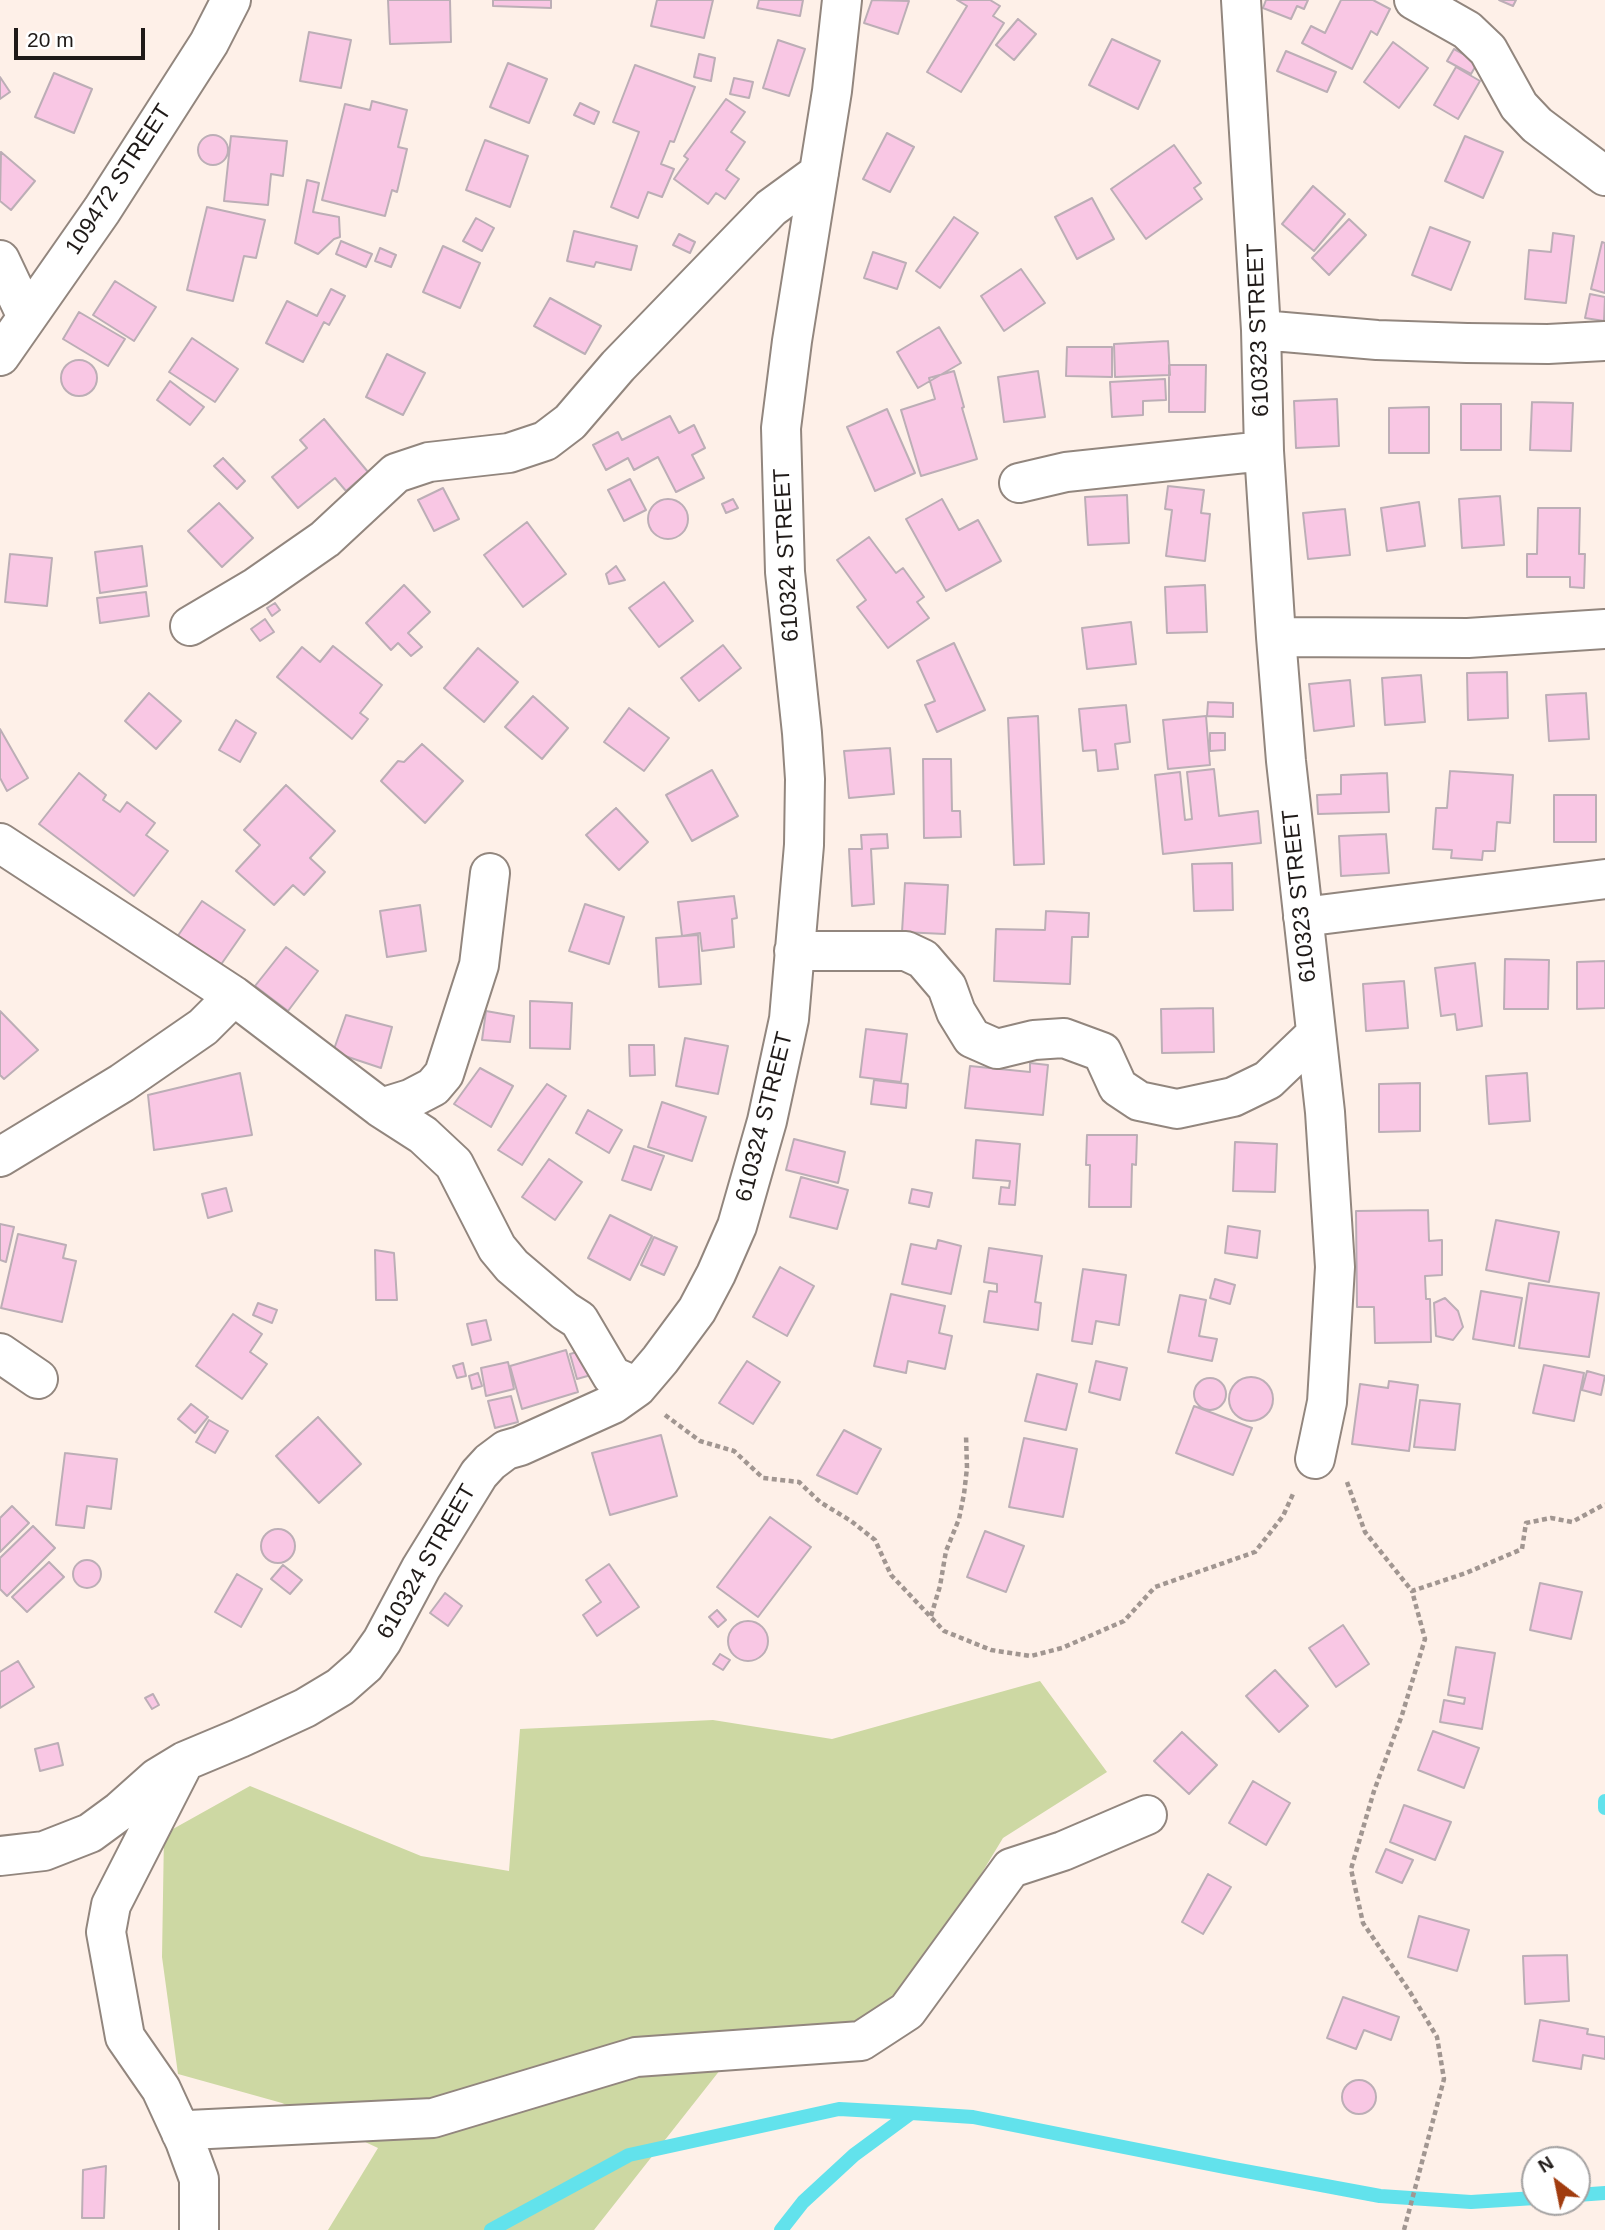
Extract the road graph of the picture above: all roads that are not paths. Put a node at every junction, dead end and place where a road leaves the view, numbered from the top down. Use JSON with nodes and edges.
{"nodes":[{"id":1,"x":231,"y":0,"type":"edge"},
{"id":2,"x":842,"y":0,"type":"edge"},
{"id":3,"x":1241,"y":0,"type":"edge"},
{"id":4,"x":1415,"y":0,"type":"edge"},
{"id":5,"x":1604,"y":168,"type":"edge"},
{"id":6,"x":819,"y":173,"type":"junction"},
{"id":7,"x":0,"y":260,"type":"edge"},
{"id":8,"x":27,"y":317,"type":"junction"},
{"id":9,"x":1261,"y":330,"type":"junction"},
{"id":10,"x":1605,"y":341,"type":"edge"},
{"id":11,"x":0,"y":356,"type":"edge"},
{"id":12,"x":1264,"y":452,"type":"junction"},
{"id":13,"x":1019,"y":483,"type":"dead end"},
{"id":14,"x":190,"y":626,"type":"dead end"},
{"id":15,"x":1605,"y":629,"type":"edge"},
{"id":16,"x":1276,"y":637,"type":"junction"},
{"id":17,"x":0,"y":843,"type":"edge"},
{"id":18,"x":490,"y":873,"type":"dead end"},
{"id":19,"x":1605,"y":879,"type":"edge"},
{"id":20,"x":1303,"y":917,"type":"junction"},
{"id":21,"x":794,"y":951,"type":"junction"},
{"id":22,"x":234,"y":996,"type":"junction"},
{"id":23,"x":1315,"y":1035,"type":"junction"},
{"id":24,"x":382,"y":1108,"type":"junction"},
{"id":25,"x":0,"y":1157,"type":"edge"},
{"id":26,"x":0,"y":1353,"type":"edge"},
{"id":27,"x":38,"y":1379,"type":"dead end"},
{"id":28,"x":637,"y":1387,"type":"junction"},
{"id":29,"x":1315,"y":1459,"type":"road end"},
{"id":30,"x":185,"y":1761,"type":"junction"},
{"id":31,"x":1147,"y":1815,"type":"dead end"},
{"id":32,"x":0,"y":1856,"type":"edge"},
{"id":33,"x":181,"y":2133,"type":"junction"},
{"id":34,"x":199,"y":2230,"type":"edge"}],
"edges":[{"from":1,"to":8,"type":"street","name":"109472 STREET"},
{"from":2,"to":6,"type":"street","name":"610324 STREET"},
{"from":3,"to":9,"type":"street","name":"610323 STREET"},
{"from":4,"to":5,"type":"street"},
{"from":6,"to":14,"type":"street"},
{"from":6,"to":21,"type":"street","name":"610324 STREET"},
{"from":7,"to":8,"type":"street"},
{"from":8,"to":11,"type":"street","name":"109472 STREET"},
{"from":9,"to":10,"type":"street"},
{"from":9,"to":12,"type":"street","name":"610323 STREET"},
{"from":12,"to":13,"type":"street"},
{"from":12,"to":16,"type":"street","name":"610323 STREET"},
{"from":15,"to":16,"type":"street"},
{"from":16,"to":20,"type":"street","name":"610323 STREET"},
{"from":17,"to":22,"type":"street"},
{"from":18,"to":24,"type":"street"},
{"from":19,"to":20,"type":"street"},
{"from":20,"to":23,"type":"street","name":"610323 STREET"},
{"from":21,"to":23,"type":"street"},
{"from":21,"to":28,"type":"street","name":"610324 STREET"},
{"from":22,"to":24,"type":"street"},
{"from":22,"to":25,"type":"street"},
{"from":23,"to":29,"type":"street","name":"610323 STREET"},
{"from":24,"to":28,"type":"street"},
{"from":26,"to":27,"type":"street"},
{"from":28,"to":30,"type":"street","name":"610324 STREET"},
{"from":30,"to":32,"type":"street","name":"610324 STREET"},
{"from":30,"to":33,"type":"street"},
{"from":31,"to":33,"type":"street"},
{"from":33,"to":34,"type":"street"}]}
